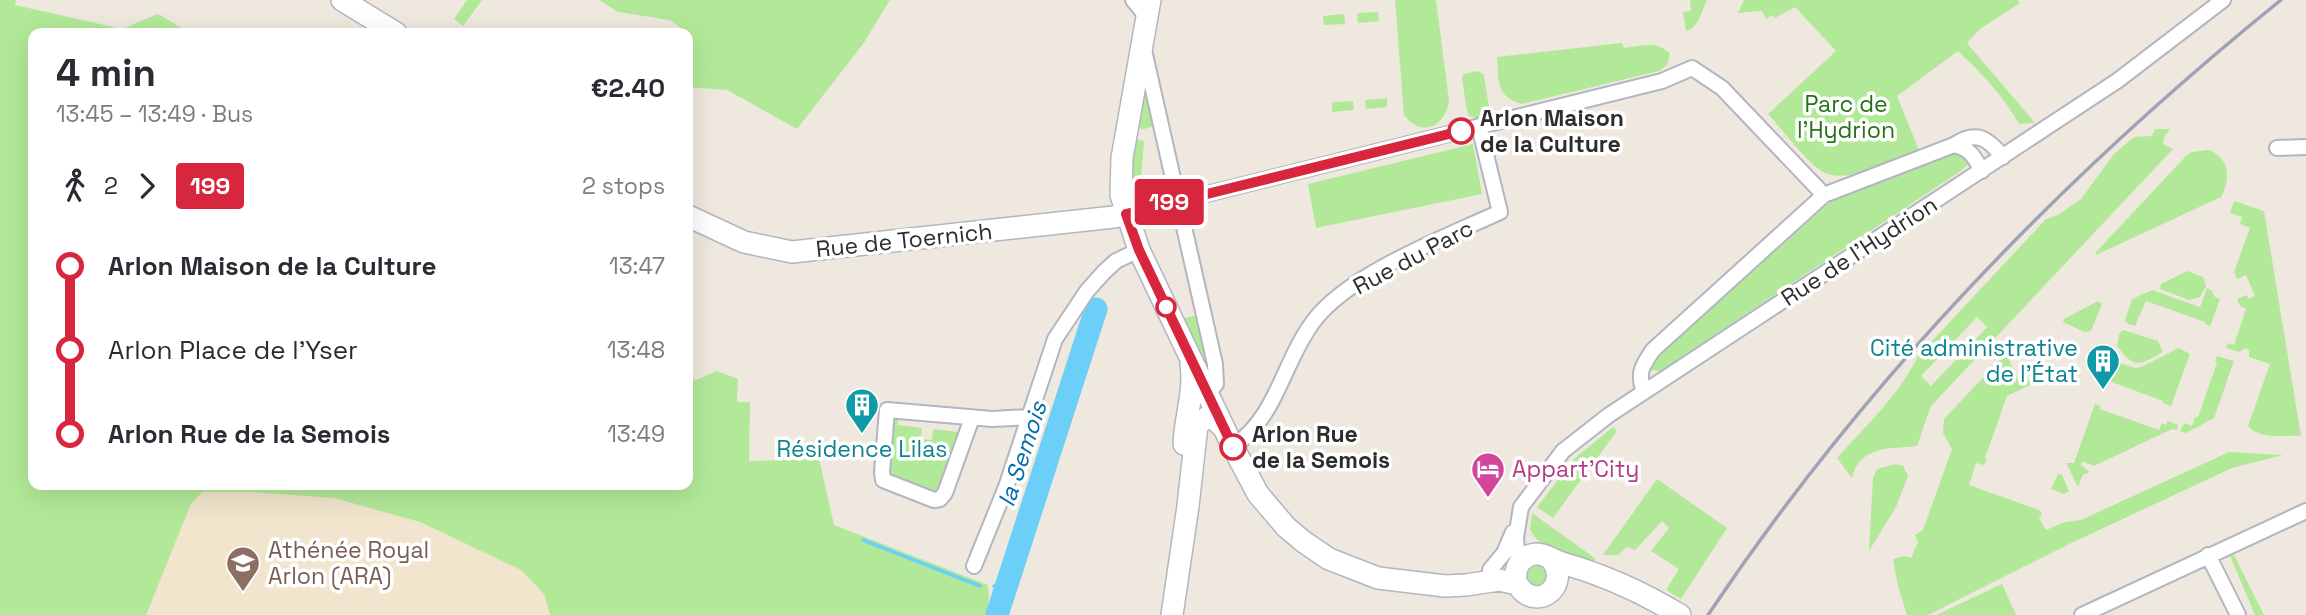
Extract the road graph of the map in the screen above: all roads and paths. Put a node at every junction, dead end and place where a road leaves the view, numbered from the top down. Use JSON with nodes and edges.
{"nodes":[{"id":1,"x":342,"y":0,"type":"edge"},
{"id":2,"x":1133,"y":0,"type":"edge"},
{"id":3,"x":2223,"y":0,"type":"edge"},
{"id":4,"x":1149,"y":9,"type":"edge"},
{"id":5,"x":388,"y":28,"type":"edge"},
{"id":6,"x":1142,"y":42,"type":"junction"},
{"id":7,"x":1479,"y":126,"type":"junction"},
{"id":8,"x":1954,"y":145,"type":"junction"},
{"id":9,"x":2306,"y":147,"type":"edge"},
{"id":10,"x":2277,"y":148,"type":"dead end"},
{"id":11,"x":2003,"y":157,"type":"junction"},
{"id":12,"x":1982,"y":171,"type":"junction"},
{"id":13,"x":1824,"y":195,"type":"junction"},
{"id":14,"x":1179,"y":200,"type":"junction"},
{"id":15,"x":1126,"y":214,"type":"junction"},
{"id":16,"x":693,"y":218,"type":"edge"},
{"id":17,"x":1139,"y":250,"type":"junction"},
{"id":18,"x":1644,"y":392,"type":"junction"},
{"id":19,"x":1202,"y":393,"type":"junction"},
{"id":20,"x":1030,"y":417,"type":"junction"},
{"id":21,"x":972,"y":418,"type":"junction"},
{"id":22,"x":1228,"y":437,"type":"junction"},
{"id":23,"x":2306,"y":511,"type":"edge"},
{"id":24,"x":1517,"y":521,"type":"junction"},
{"id":25,"x":1184,"y":527,"type":"junction"},
{"id":26,"x":2208,"y":555,"type":"junction"},
{"id":27,"x":1545,"y":557,"type":"junction"},
{"id":28,"x":1180,"y":560,"type":"junction"},
{"id":29,"x":974,"y":566,"type":"dead end"},
{"id":30,"x":1490,"y":570,"type":"junction"},
{"id":31,"x":1518,"y":571,"type":"junction"},
{"id":32,"x":1612,"y":580,"type":"junction"},
{"id":33,"x":1420,"y":583,"type":"junction"},
{"id":34,"x":1556,"y":584,"type":"junction"},
{"id":35,"x":1172,"y":615,"type":"edge"},
{"id":36,"x":1680,"y":615,"type":"edge"},
{"id":37,"x":2082,"y":615,"type":"edge"},
{"id":38,"x":2238,"y":615,"type":"edge"}],
"edges":[{"from":1,"to":5,"type":"main road"},
{"from":2,"to":4,"type":"street"},
{"from":3,"to":11,"type":"street","name":"Rue de l'Hydrion"},
{"from":4,"to":6,"type":"main road"},
{"from":6,"to":14,"type":"street"},
{"from":6,"to":15,"type":"main road"},
{"from":7,"to":13,"type":"street"},
{"from":7,"to":14,"type":"street"},
{"from":7,"to":22,"type":"street","name":"Rue du Parc"},
{"from":8,"to":11,"type":"street"},
{"from":8,"to":12,"type":"street"},
{"from":8,"to":13,"type":"street"},
{"from":9,"to":10,"type":"street"},
{"from":11,"to":12,"type":"street","name":"Rue de l'Hydrion"},
{"from":12,"to":18,"type":"street","name":"Rue de l'Hydrion"},
{"from":13,"to":18,"type":"street"},
{"from":14,"to":15,"type":"street"},
{"from":14,"to":19,"type":"street"},
{"from":15,"to":16,"type":"main road","name":"Rue de Toernich"},
{"from":15,"to":17,"type":"main road"},
{"from":17,"to":19,"type":"main road"},
{"from":17,"to":20,"type":"street"},
{"from":18,"to":24,"type":"street","name":"Rue de l'Hydrion"},
{"from":19,"to":22,"type":"main road"},
{"from":19,"to":25,"type":"main road"},
{"from":19,"to":28,"type":"main road"},
{"from":20,"to":21,"type":"street"},
{"from":20,"to":29,"type":"street"},
{"from":21,"to":21,"type":"street"},
{"from":22,"to":25,"type":"main road"},
{"from":22,"to":33,"type":"main road"},
{"from":23,"to":26,"type":"street"},
{"from":24,"to":27,"type":"street"},
{"from":24,"to":30,"type":"street"},
{"from":24,"to":31,"type":"street","name":"Rue de l'Hydrion"},
{"from":25,"to":28,"type":"main road"},
{"from":26,"to":37,"type":"street"},
{"from":26,"to":38,"type":"street"},
{"from":27,"to":31,"type":"main road"},
{"from":27,"to":32,"type":"main road"},
{"from":27,"to":34,"type":"main road"},
{"from":28,"to":35,"type":"main road"},
{"from":30,"to":31,"type":"main road"},
{"from":30,"to":33,"type":"main road"},
{"from":31,"to":33,"type":"main road"},
{"from":31,"to":34,"type":"main road"},
{"from":32,"to":34,"type":"main road"},
{"from":32,"to":36,"type":"main road"}]}
